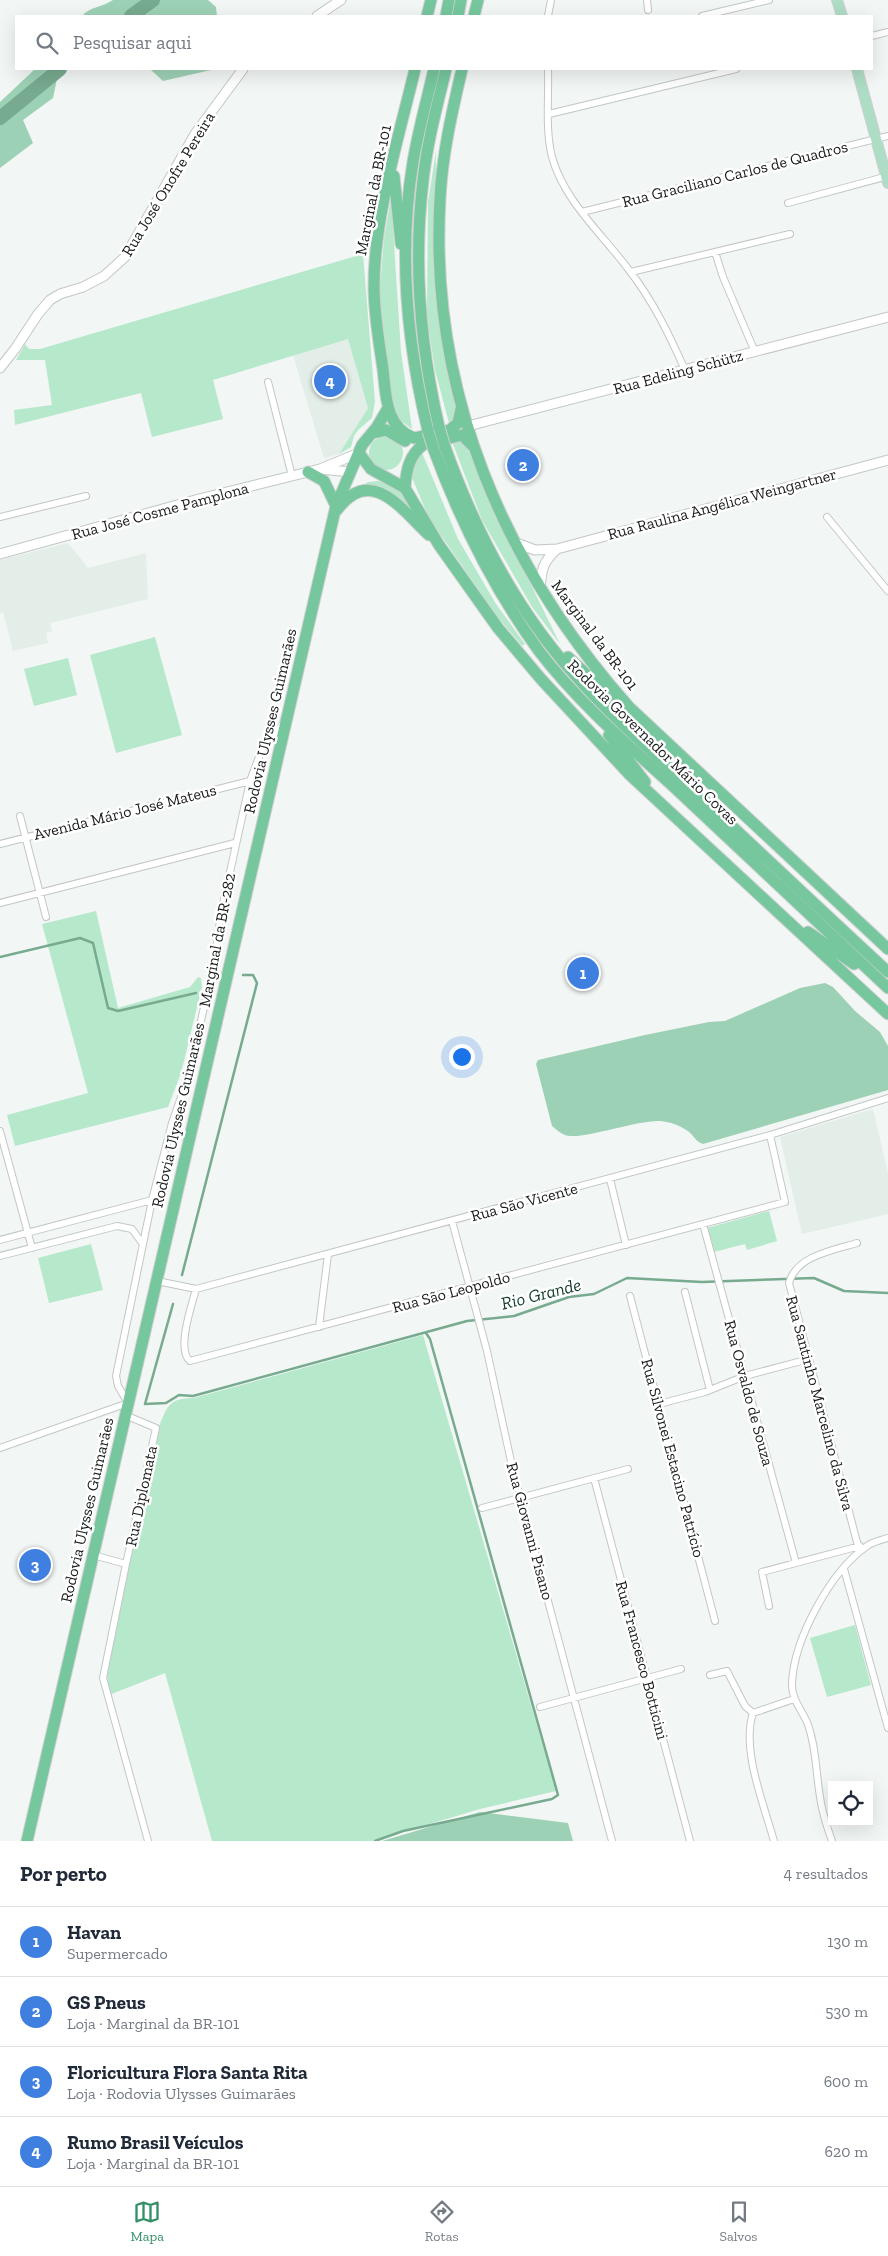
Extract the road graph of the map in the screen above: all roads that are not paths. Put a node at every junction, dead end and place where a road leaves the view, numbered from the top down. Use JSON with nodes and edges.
{"nodes":[{"id":1,"x":341,"y":0,"type":"edge"},
{"id":2,"x":431,"y":0,"type":"edge"},
{"id":3,"x":449,"y":0,"type":"edge"},
{"id":4,"x":462,"y":0,"type":"edge"},
{"id":5,"x":478,"y":0,"type":"edge"},
{"id":6,"x":551,"y":0,"type":"edge"},
{"id":7,"x":647,"y":0,"type":"edge"},
{"id":8,"x":837,"y":0,"type":"edge"},
{"id":9,"x":764,"y":1,"type":"edge"},
{"id":10,"x":648,"y":10,"type":"dead end"},
{"id":11,"x":318,"y":15,"type":"edge"},
{"id":12,"x":427,"y":15,"type":"edge"},
{"id":13,"x":446,"y":15,"type":"edge"},
{"id":14,"x":458,"y":15,"type":"edge"},
{"id":15,"x":474,"y":15,"type":"edge"},
{"id":16,"x":548,"y":15,"type":"edge"},
{"id":17,"x":706,"y":15,"type":"edge"},
{"id":18,"x":842,"y":15,"type":"edge"},
{"id":19,"x":888,"y":32,"type":"edge"},
{"id":20,"x":873,"y":36,"type":"edge"},
{"id":21,"x":242,"y":70,"type":"edge"},
{"id":22,"x":415,"y":70,"type":"edge"},
{"id":23,"x":434,"y":70,"type":"edge"},
{"id":24,"x":446,"y":70,"type":"edge"},
{"id":25,"x":462,"y":70,"type":"edge"},
{"id":26,"x":548,"y":70,"type":"edge"},
{"id":27,"x":732,"y":70,"type":"edge"},
{"id":28,"x":857,"y":70,"type":"edge"},
{"id":29,"x":457,"y":88,"type":"junction"},
{"id":30,"x":549,"y":114,"type":"junction"},
{"id":31,"x":888,"y":136,"type":"edge"},
{"id":32,"x":877,"y":138,"type":"junction"},
{"id":33,"x":394,"y":162,"type":"junction"},
{"id":34,"x":887,"y":178,"type":"edge"},
{"id":35,"x":423,"y":180,"type":"junction"},
{"id":36,"x":788,"y":203,"type":"dead end"},
{"id":37,"x":582,"y":212,"type":"junction"},
{"id":38,"x":790,"y":234,"type":"dead end"},
{"id":39,"x":715,"y":252,"type":"junction"},
{"id":40,"x":631,"y":272,"type":"junction"},
{"id":41,"x":888,"y":317,"type":"edge"},
{"id":42,"x":410,"y":336,"type":"junction"},
{"id":43,"x":755,"y":352,"type":"junction"},
{"id":44,"x":0,"y":368,"type":"edge"},
{"id":45,"x":685,"y":370,"type":"junction"},
{"id":46,"x":268,"y":382,"type":"dead end"},
{"id":47,"x":461,"y":407,"type":"junction"},
{"id":48,"x":388,"y":408,"type":"junction"},
{"id":49,"x":468,"y":426,"type":"junction"},
{"id":50,"x":434,"y":429,"type":"junction"},
{"id":51,"x":372,"y":433,"type":"junction"},
{"id":52,"x":424,"y":444,"type":"junction"},
{"id":53,"x":474,"y":448,"type":"junction"},
{"id":54,"x":440,"y":449,"type":"junction"},
{"id":55,"x":359,"y":453,"type":"junction"},
{"id":56,"x":888,"y":460,"type":"edge"},
{"id":57,"x":320,"y":469,"type":"junction"},
{"id":58,"x":308,"y":472,"type":"junction"},
{"id":59,"x":350,"y":472,"type":"junction"},
{"id":60,"x":377,"y":474,"type":"junction"},
{"id":61,"x":292,"y":476,"type":"junction"},
{"id":62,"x":405,"y":488,"type":"junction"},
{"id":63,"x":86,"y":496,"type":"dead end"},
{"id":64,"x":336,"y":509,"type":"junction"},
{"id":65,"x":0,"y":517,"type":"edge"},
{"id":66,"x":827,"y":517,"type":"dead end"},
{"id":67,"x":514,"y":542,"type":"junction"},
{"id":68,"x":439,"y":545,"type":"junction"},
{"id":69,"x":557,"y":549,"type":"junction"},
{"id":70,"x":0,"y":554,"type":"edge"},
{"id":71,"x":540,"y":590,"type":"junction"},
{"id":72,"x":888,"y":591,"type":"edge"},
{"id":73,"x":542,"y":634,"type":"junction"},
{"id":74,"x":586,"y":704,"type":"junction"},
{"id":75,"x":288,"y":717,"type":"junction"},
{"id":76,"x":668,"y":744,"type":"junction"},
{"id":77,"x":250,"y":781,"type":"junction"},
{"id":78,"x":663,"y":805,"type":"junction"},
{"id":79,"x":20,"y":816,"type":"dead end"},
{"id":80,"x":26,"y":838,"type":"junction"},
{"id":81,"x":235,"y":843,"type":"junction"},
{"id":82,"x":0,"y":844,"type":"edge"},
{"id":83,"x":40,"y":893,"type":"junction"},
{"id":84,"x":0,"y":903,"type":"edge"},
{"id":85,"x":777,"y":911,"type":"junction"},
{"id":86,"x":46,"y":917,"type":"dead end"},
{"id":87,"x":888,"y":949,"type":"edge"},
{"id":88,"x":888,"y":972,"type":"edge"},
{"id":89,"x":888,"y":987,"type":"edge"},
{"id":90,"x":888,"y":1014,"type":"edge"},
{"id":91,"x":888,"y":1098,"type":"edge"},
{"id":92,"x":0,"y":1131,"type":"edge"},
{"id":93,"x":770,"y":1135,"type":"junction"},
{"id":94,"x":610,"y":1179,"type":"junction"},
{"id":95,"x":152,"y":1200,"type":"junction"},
{"id":96,"x":452,"y":1221,"type":"junction"},
{"id":97,"x":703,"y":1224,"type":"junction"},
{"id":98,"x":28,"y":1232,"type":"junction"},
{"id":99,"x":0,"y":1240,"type":"edge"},
{"id":100,"x":142,"y":1243,"type":"junction"},
{"id":101,"x":857,"y":1243,"type":"dead end"},
{"id":102,"x":626,"y":1245,"type":"junction"},
{"id":103,"x":32,"y":1248,"type":"junction"},
{"id":104,"x":328,"y":1254,"type":"junction"},
{"id":105,"x":0,"y":1256,"type":"edge"},
{"id":106,"x":157,"y":1281,"type":"junction"},
{"id":107,"x":470,"y":1286,"type":"junction"},
{"id":108,"x":196,"y":1289,"type":"junction"},
{"id":109,"x":685,"y":1292,"type":"dead end"},
{"id":110,"x":630,"y":1296,"type":"dead end"},
{"id":111,"x":319,"y":1327,"type":"junction"},
{"id":112,"x":809,"y":1359,"type":"junction"},
{"id":113,"x":745,"y":1376,"type":"junction"},
{"id":114,"x":710,"y":1390,"type":"junction"},
{"id":115,"x":128,"y":1403,"type":"junction"},
{"id":116,"x":659,"y":1404,"type":"junction"},
{"id":117,"x":125,"y":1415,"type":"junction"},
{"id":118,"x":0,"y":1448,"type":"edge"},
{"id":119,"x":628,"y":1470,"type":"dead end"},
{"id":120,"x":594,"y":1478,"type":"junction"},
{"id":121,"x":521,"y":1498,"type":"junction"},
{"id":122,"x":482,"y":1508,"type":"dead end"},
{"id":123,"x":888,"y":1538,"type":"edge"},
{"id":124,"x":868,"y":1545,"type":"junction"},
{"id":125,"x":858,"y":1546,"type":"junction"},
{"id":126,"x":93,"y":1555,"type":"junction"},
{"id":127,"x":796,"y":1563,"type":"junction"},
{"id":128,"x":126,"y":1564,"type":"junction"},
{"id":129,"x":844,"y":1569,"type":"junction"},
{"id":130,"x":769,"y":1606,"type":"dead end"},
{"id":131,"x":715,"y":1621,"type":"dead end"},
{"id":132,"x":682,"y":1668,"type":"dead end"},
{"id":133,"x":710,"y":1675,"type":"dead end"},
{"id":134,"x":647,"y":1678,"type":"junction"},
{"id":135,"x":574,"y":1698,"type":"junction"},
{"id":136,"x":794,"y":1699,"type":"junction"},
{"id":137,"x":540,"y":1707,"type":"dead end"},
{"id":138,"x":753,"y":1713,"type":"junction"},
{"id":139,"x":888,"y":1728,"type":"edge"},
{"id":140,"x":27,"y":1841,"type":"edge"},
{"id":141,"x":148,"y":1841,"type":"edge"},
{"id":142,"x":612,"y":1841,"type":"edge"},
{"id":143,"x":690,"y":1841,"type":"edge"},
{"id":144,"x":774,"y":1841,"type":"edge"},
{"id":145,"x":832,"y":1841,"type":"edge"}],
"edges":[{"from":1,"to":11,"type":"main road"},
{"from":2,"to":12,"type":"highway"},
{"from":3,"to":13,"type":"highway"},
{"from":4,"to":14,"type":"highway"},
{"from":5,"to":15,"type":"highway"},
{"from":6,"to":16,"type":"street"},
{"from":7,"to":10,"type":"street"},
{"from":8,"to":18,"type":"main road"},
{"from":9,"to":17,"type":"street"},
{"from":19,"to":20,"type":"street"},
{"from":21,"to":44,"type":"main road","name":"Rua José Onofre Pereira"},
{"from":22,"to":33,"type":"highway","name":"Marginal da BR-101"},
{"from":23,"to":42,"type":"highway","name":"Rodovia Governador Mário Covas"},
{"from":24,"to":35,"type":"highway","name":"Rodovia Governador Mário Covas"},
{"from":25,"to":29,"type":"highway","name":"Marginal da BR-101"},
{"from":26,"to":30,"type":"street"},
{"from":27,"to":30,"type":"street"},
{"from":28,"to":32,"type":"main road"},
{"from":29,"to":35,"type":"highway"},
{"from":29,"to":47,"type":"highway","name":"Marginal da BR-101"},
{"from":30,"to":37,"type":"street"},
{"from":31,"to":32,"type":"street","name":"Rua Graciliano Carlos de Quadros"},
{"from":32,"to":34,"type":"main road"},
{"from":32,"to":37,"type":"street","name":"Rua Graciliano Carlos de Quadros"},
{"from":33,"to":42,"type":"highway"},
{"from":33,"to":48,"type":"highway","name":"Marginal da BR-101"},
{"from":34,"to":36,"type":"street"},
{"from":35,"to":50,"type":"highway","name":"Rodovia Governador Mário Covas"},
{"from":37,"to":40,"type":"street"},
{"from":38,"to":39,"type":"street"},
{"from":39,"to":40,"type":"street"},
{"from":39,"to":43,"type":"street"},
{"from":40,"to":45,"type":"street"},
{"from":41,"to":43,"type":"main road","name":"Rua Edeling Schütz"},
{"from":42,"to":50,"type":"highway","name":"Rodovia Governador Mário Covas"},
{"from":43,"to":45,"type":"main road","name":"Rua Edeling Schütz"},
{"from":45,"to":49,"type":"main road","name":"Rua Edeling Schütz"},
{"from":46,"to":61,"type":"street"},
{"from":47,"to":48,"type":"highway"},
{"from":47,"to":49,"type":"highway","name":"Marginal da BR-101"},
{"from":48,"to":51,"type":"highway","name":"Rodovia Ulysses Guimarães"},
{"from":49,"to":53,"type":"highway","name":"Marginal da BR-101"},
{"from":50,"to":54,"type":"highway","name":"Rodovia Governador Mário Covas","bridge":true},
{"from":51,"to":52,"type":"highway"},
{"from":51,"to":55,"type":"highway","name":"Rodovia Ulysses Guimarães"},
{"from":52,"to":53,"type":"highway"},
{"from":52,"to":62,"type":"highway"},
{"from":53,"to":67,"type":"highway","name":"Marginal da BR-101"},
{"from":54,"to":73,"type":"highway","name":"Rodovia Governador Mário Covas"},
{"from":54,"to":74,"type":"highway","name":"Rodovia Governador Mário Covas"},
{"from":55,"to":57,"type":"main road","name":"Rua José Cosme Pamplona"},
{"from":55,"to":59,"type":"highway","name":"Rodovia Ulysses Guimarães"},
{"from":55,"to":60,"type":"highway"},
{"from":56,"to":69,"type":"main road","name":"Rua Raulina Angélica Weingartner"},
{"from":57,"to":58,"type":"main road","name":"Rua José Cosme Pamplona"},
{"from":57,"to":59,"type":"main road","name":"Rua José Cosme Pamplona"},
{"from":58,"to":61,"type":"main road","name":"Rua José Cosme Pamplona"},
{"from":58,"to":64,"type":"highway"},
{"from":59,"to":60,"type":"highway"},
{"from":59,"to":64,"type":"highway","name":"Rodovia Ulysses Guimarães"},
{"from":60,"to":62,"type":"highway"},
{"from":61,"to":70,"type":"main road","name":"Rua José Cosme Pamplona"},
{"from":62,"to":68,"type":"highway"},
{"from":63,"to":65,"type":"street"},
{"from":64,"to":68,"type":"highway"},
{"from":64,"to":75,"type":"highway","name":"Rodovia Ulysses Guimarães"},
{"from":66,"to":72,"type":"street"},
{"from":67,"to":69,"type":"main road","name":"Rua Raulina Angélica Weingartner"},
{"from":67,"to":71,"type":"highway","name":"Marginal da BR-101"},
{"from":68,"to":78,"type":"highway"},
{"from":69,"to":71,"type":"main road"},
{"from":71,"to":76,"type":"highway","name":"Marginal da BR-101"},
{"from":73,"to":76,"type":"highway"},
{"from":73,"to":88,"type":"highway","name":"Rodovia Governador Mário Covas"},
{"from":74,"to":78,"type":"highway"},
{"from":74,"to":89,"type":"highway","name":"Rodovia Governador Mário Covas"},
{"from":75,"to":77,"type":"street","name":"Marginal da BR-282"},
{"from":75,"to":106,"type":"highway","name":"Rodovia Ulysses Guimarães"},
{"from":76,"to":87,"type":"highway","name":"Marginal da BR-101"},
{"from":77,"to":80,"type":"street","name":"Avenida Mário José Mateus"},
{"from":77,"to":81,"type":"street","name":"Marginal da BR-282"},
{"from":78,"to":85,"type":"highway"},
{"from":79,"to":80,"type":"street"},
{"from":80,"to":82,"type":"street","name":"Avenida Mário José Mateus"},
{"from":80,"to":83,"type":"street"},
{"from":81,"to":83,"type":"street"},
{"from":81,"to":95,"type":"street","name":"Marginal da BR-282"},
{"from":83,"to":84,"type":"street"},
{"from":83,"to":86,"type":"street"},
{"from":85,"to":89,"type":"highway"},
{"from":85,"to":90,"type":"highway"},
{"from":91,"to":93,"type":"street","name":"Rua São Vicente"},
{"from":92,"to":98,"type":"street"},
{"from":93,"to":94,"type":"street","name":"Rua São Vicente"},
{"from":93,"to":97,"type":"street","name":"Rua São Leopoldo"},
{"from":94,"to":96,"type":"street","name":"Rua São Vicente"},
{"from":94,"to":102,"type":"street"},
{"from":95,"to":98,"type":"street"},
{"from":95,"to":100,"type":"street","name":"Marginal da BR-282"},
{"from":96,"to":104,"type":"street","name":"Rua São Vicente"},
{"from":96,"to":107,"type":"street","name":"Rua Giovanni Pisano"},
{"from":97,"to":102,"type":"street","name":"Rua São Leopoldo"},
{"from":97,"to":113,"type":"street","name":"Rua Osvaldo de Souza"},
{"from":98,"to":99,"type":"street"},
{"from":98,"to":103,"type":"street"},
{"from":100,"to":103,"type":"street"},
{"from":100,"to":115,"type":"street","name":"Marginal da BR-282"},
{"from":101,"to":112,"type":"street","name":"Rua Santinho Marcelino da Silva"},
{"from":102,"to":107,"type":"street","name":"Rua São Leopoldo"},
{"from":103,"to":105,"type":"street"},
{"from":104,"to":108,"type":"street","name":"Rua São Vicente"},
{"from":104,"to":111,"type":"street"},
{"from":106,"to":108,"type":"street","name":"Rua São Vicente"},
{"from":106,"to":115,"type":"highway","name":"Rodovia Ulysses Guimarães"},
{"from":107,"to":111,"type":"street","name":"Rua São Leopoldo"},
{"from":107,"to":121,"type":"street","name":"Rua Giovanni Pisano"},
{"from":108,"to":111,"type":"street","name":"Rua São Leopoldo"},
{"from":109,"to":114,"type":"street"},
{"from":110,"to":116,"type":"street","name":"Rua Silvonei Estacino Patrício"},
{"from":112,"to":113,"type":"street"},
{"from":112,"to":125,"type":"street","name":"Rua Santinho Marcelino da Silva"},
{"from":113,"to":114,"type":"street"},
{"from":113,"to":127,"type":"street","name":"Rua Osvaldo de Souza"},
{"from":114,"to":116,"type":"street"},
{"from":115,"to":117,"type":"highway","name":"Rodovia Ulysses Guimarães"},
{"from":115,"to":118,"type":"street"},
{"from":116,"to":131,"type":"street","name":"Rua Silvonei Estacino Patrício"},
{"from":117,"to":126,"type":"highway","name":"Rodovia Ulysses Guimarães"},
{"from":117,"to":128,"type":"street","name":"Rua Diplomata"},
{"from":119,"to":120,"type":"street"},
{"from":120,"to":121,"type":"street"},
{"from":120,"to":134,"type":"street","name":"Rua Francesco Botticini"},
{"from":121,"to":122,"type":"street"},
{"from":121,"to":135,"type":"street","name":"Rua Giovanni Pisano"},
{"from":123,"to":124,"type":"street"},
{"from":124,"to":125,"type":"street"},
{"from":124,"to":129,"type":"street"},
{"from":125,"to":127,"type":"street"},
{"from":126,"to":128,"type":"street"},
{"from":126,"to":140,"type":"highway","name":"Rodovia Ulysses Guimarães"},
{"from":127,"to":130,"type":"street"},
{"from":128,"to":141,"type":"street","name":"Rua Diplomata"},
{"from":129,"to":136,"type":"street"},
{"from":129,"to":139,"type":"street"},
{"from":132,"to":134,"type":"street"},
{"from":133,"to":138,"type":"street"},
{"from":134,"to":135,"type":"street"},
{"from":134,"to":143,"type":"street","name":"Rua Francesco Botticini"},
{"from":135,"to":137,"type":"street"},
{"from":135,"to":142,"type":"street","name":"Rua Giovanni Pisano"},
{"from":136,"to":138,"type":"street"},
{"from":136,"to":145,"type":"street"},
{"from":138,"to":144,"type":"street"}]}
